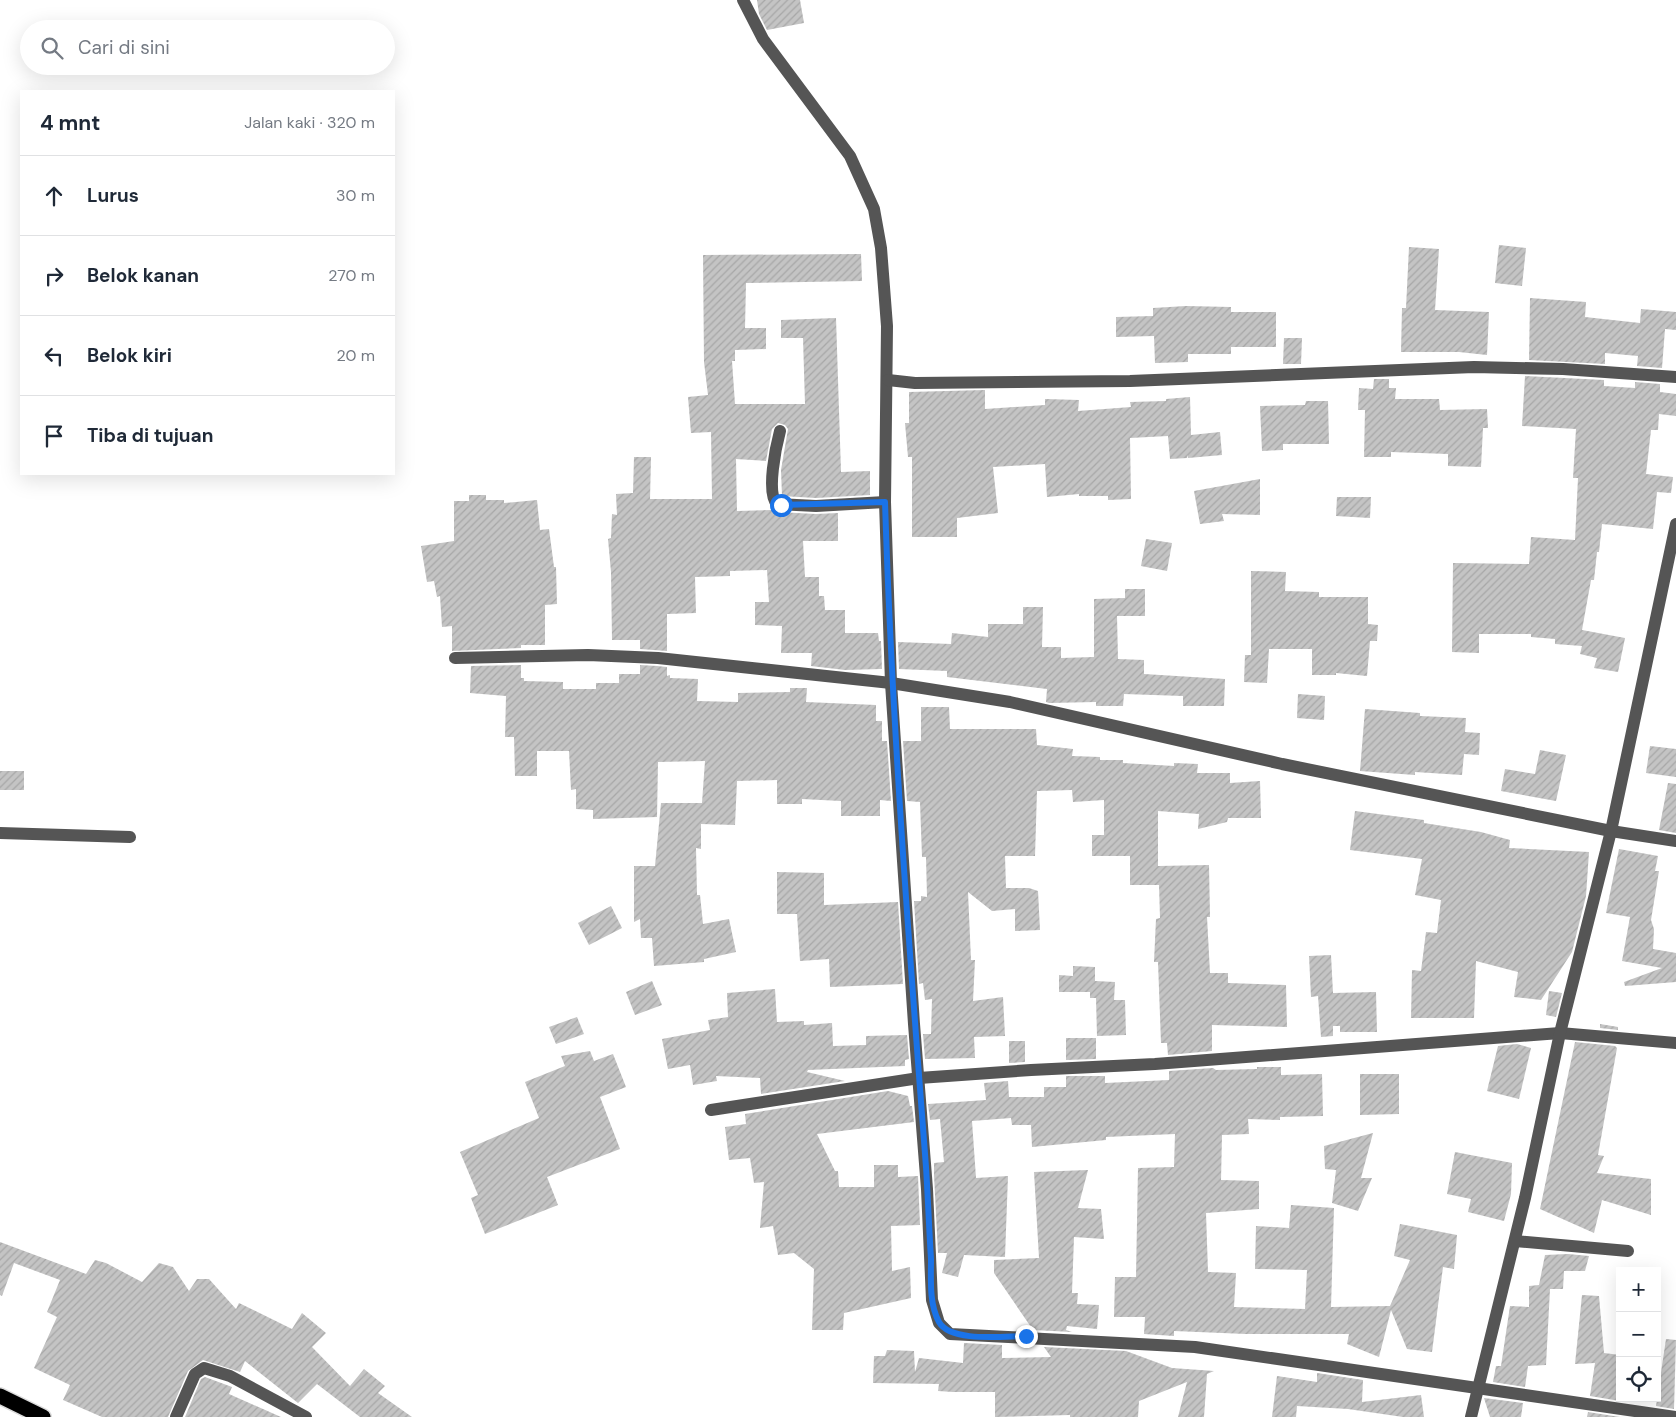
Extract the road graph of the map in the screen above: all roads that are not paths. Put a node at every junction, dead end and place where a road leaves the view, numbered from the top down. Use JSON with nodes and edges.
{"nodes":[{"id":1,"x":743,"y":0,"type":"edge"},
{"id":2,"x":1676,"y":377,"type":"edge"},
{"id":3,"x":888,"y":380,"type":"junction"},
{"id":4,"x":780,"y":431,"type":"dead end"},
{"id":5,"x":885,"y":502,"type":"junction"},
{"id":6,"x":1676,"y":524,"type":"edge"},
{"id":7,"x":455,"y":658,"type":"dead end"},
{"id":8,"x":891,"y":683,"type":"junction"},
{"id":9,"x":1611,"y":831,"type":"junction"},
{"id":10,"x":0,"y":834,"type":"edge"},
{"id":11,"x":130,"y":838,"type":"dead end"},
{"id":12,"x":1676,"y":842,"type":"edge"},
{"id":13,"x":1560,"y":1033,"type":"junction"},
{"id":14,"x":1676,"y":1043,"type":"edge"},
{"id":15,"x":919,"y":1078,"type":"junction"},
{"id":16,"x":710,"y":1110,"type":"dead end"},
{"id":17,"x":1515,"y":1241,"type":"junction"},
{"id":18,"x":1628,"y":1251,"type":"dead end"},
{"id":19,"x":1479,"y":1388,"type":"junction"},
{"id":20,"x":0,"y":1396,"type":"edge"},
{"id":21,"x":43,"y":1417,"type":"edge"},
{"id":22,"x":176,"y":1417,"type":"edge"},
{"id":23,"x":306,"y":1417,"type":"edge"},
{"id":24,"x":1471,"y":1417,"type":"edge"},
{"id":25,"x":1676,"y":1417,"type":"edge"}],
"edges":[{"from":1,"to":3,"type":"street"},
{"from":2,"to":3,"type":"street"},
{"from":3,"to":5,"type":"street"},
{"from":4,"to":5,"type":"street"},
{"from":5,"to":8,"type":"street"},
{"from":6,"to":9,"type":"street"},
{"from":7,"to":8,"type":"street"},
{"from":8,"to":9,"type":"street"},
{"from":8,"to":15,"type":"street"},
{"from":9,"to":12,"type":"street"},
{"from":9,"to":13,"type":"street"},
{"from":10,"to":11,"type":"street"},
{"from":13,"to":14,"type":"street"},
{"from":13,"to":15,"type":"street"},
{"from":13,"to":17,"type":"street"},
{"from":15,"to":16,"type":"street"},
{"from":15,"to":19,"type":"street"},
{"from":17,"to":18,"type":"street"},
{"from":17,"to":19,"type":"street"},
{"from":19,"to":24,"type":"street"},
{"from":19,"to":25,"type":"street"},
{"from":20,"to":21,"type":"highway"},
{"from":22,"to":23,"type":"street"}]}
